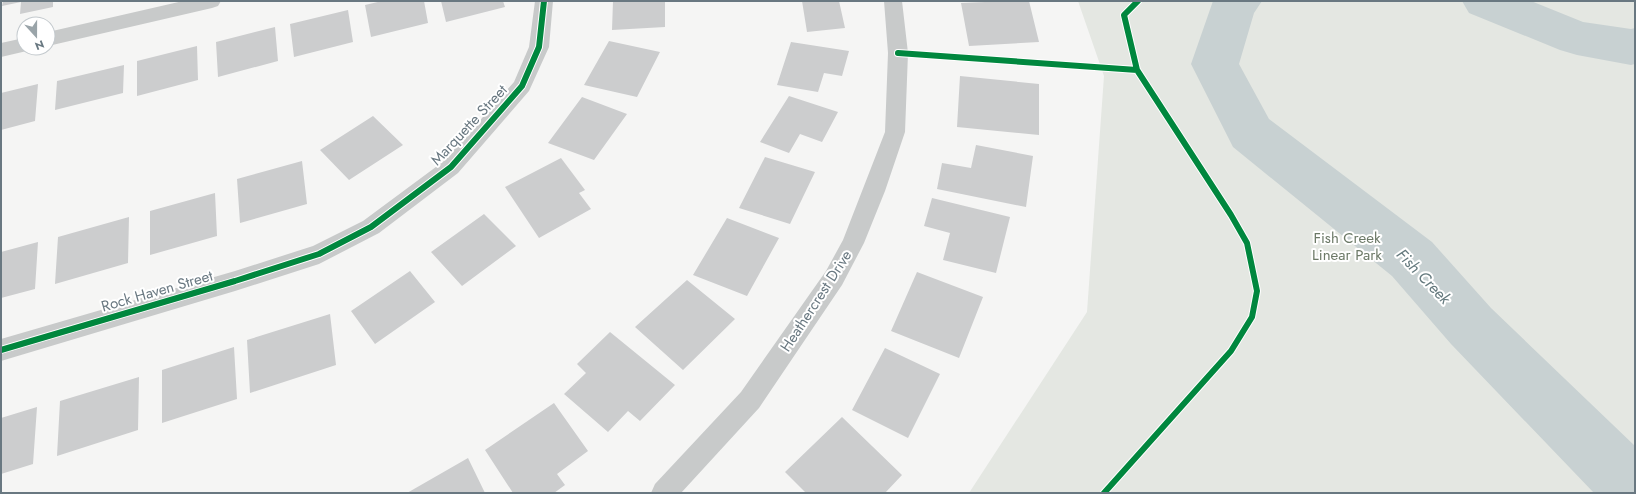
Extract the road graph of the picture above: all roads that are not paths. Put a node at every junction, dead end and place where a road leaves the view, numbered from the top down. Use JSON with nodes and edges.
{"nodes":[{"id":1,"x":212,"y":1,"type":"edge"},
{"id":2,"x":544,"y":1,"type":"edge"},
{"id":3,"x":893,"y":1,"type":"edge"},
{"id":4,"x":56,"y":37,"type":"edge"},
{"id":5,"x":16,"y":47,"type":"edge"},
{"id":6,"x":1,"y":50,"type":"edge"},
{"id":7,"x":319,"y":254,"type":"joint"},
{"id":8,"x":1,"y":350,"type":"edge"},
{"id":9,"x":664,"y":493,"type":"edge"}],
"edges":[{"from":1,"to":4,"type":"street"},
{"from":2,"to":7,"type":"street","name":"Marquette Street"},
{"from":3,"to":9,"type":"street","name":"Heathercrest Drive"},
{"from":5,"to":6,"type":"street"},
{"from":7,"to":8,"type":"street","name":"Rock Haven Street"}]}
